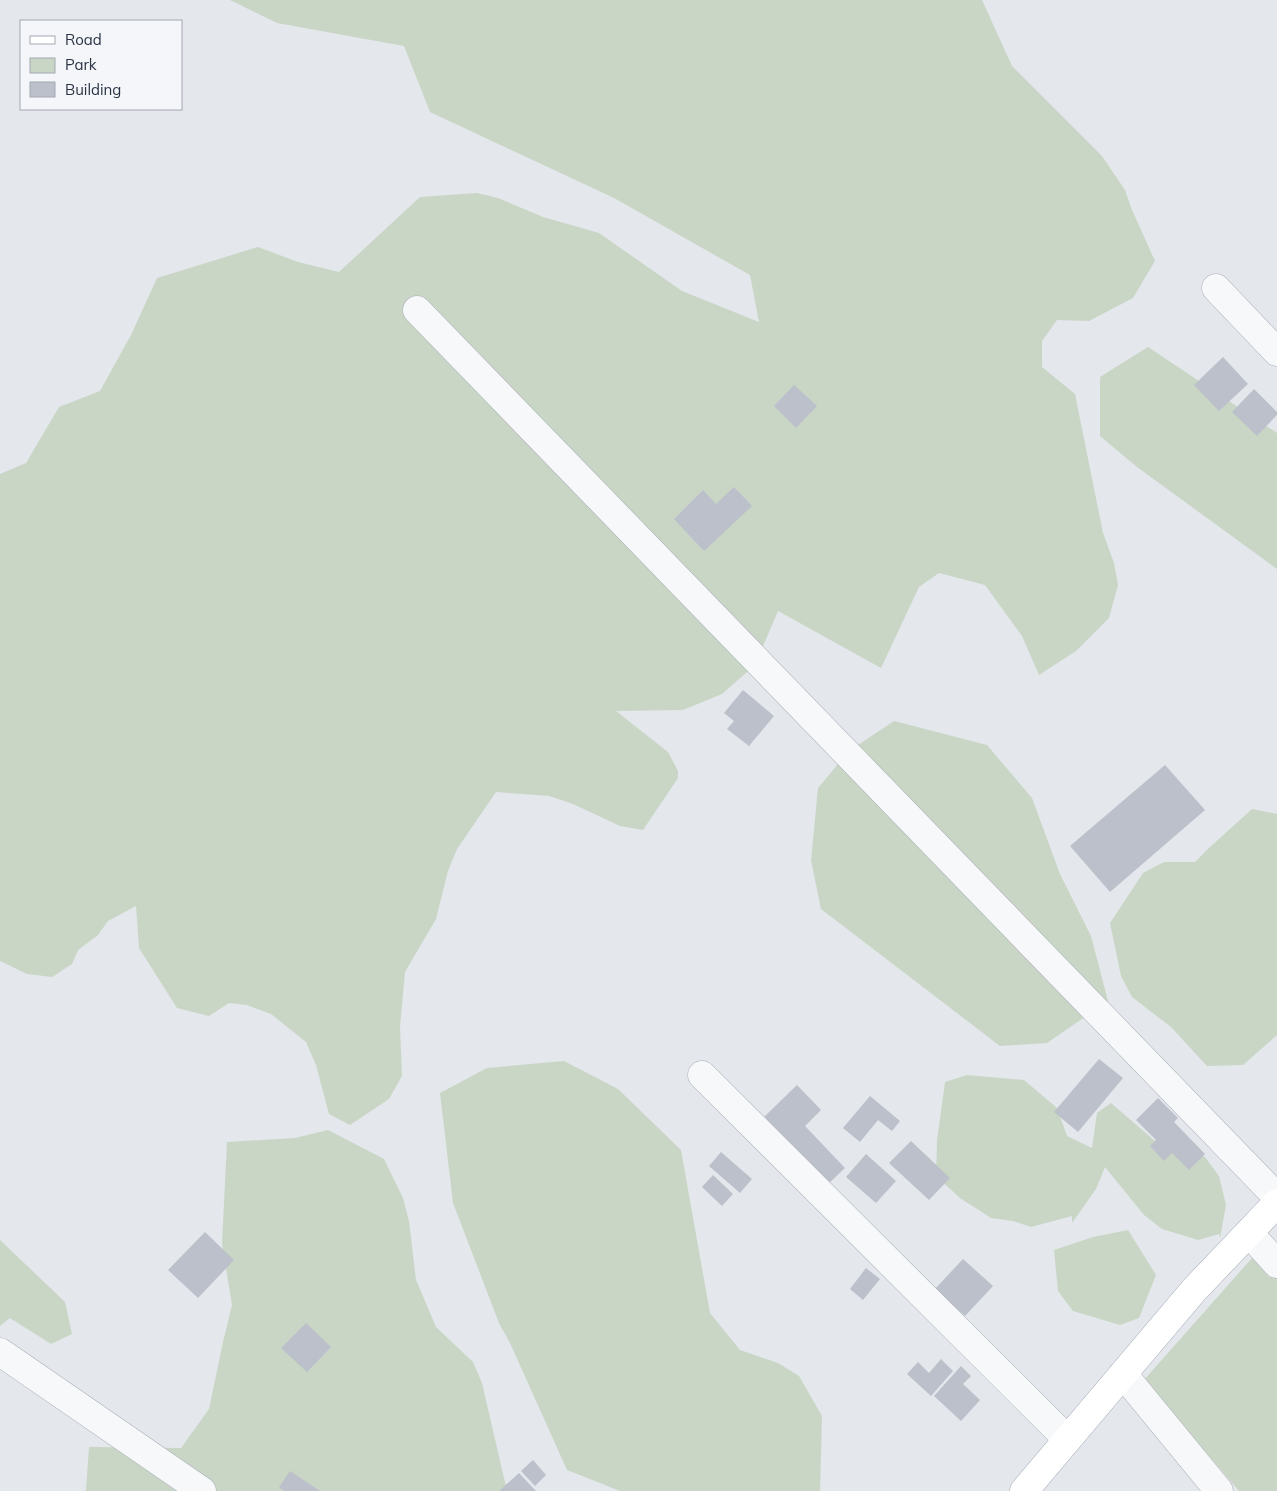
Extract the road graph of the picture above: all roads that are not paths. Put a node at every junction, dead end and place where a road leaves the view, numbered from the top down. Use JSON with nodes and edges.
{"nodes":[{"id":1,"x":1216,"y":288,"type":"dead end"},
{"id":2,"x":417,"y":310,"type":"dead end"},
{"id":3,"x":1277,"y":352,"type":"edge"},
{"id":4,"x":702,"y":1074,"type":"dead end"},
{"id":5,"x":1277,"y":1197,"type":"edge"},
{"id":6,"x":1277,"y":1203,"type":"edge"},
{"id":7,"x":1249,"y":1233,"type":"junction"},
{"id":8,"x":1277,"y":1264,"type":"edge"},
{"id":9,"x":0,"y":1352,"type":"edge"},
{"id":10,"x":1123,"y":1374,"type":"junction"},
{"id":11,"x":1068,"y":1439,"type":"junction"},
{"id":12,"x":202,"y":1491,"type":"edge"},
{"id":13,"x":1024,"y":1491,"type":"edge"},
{"id":14,"x":1219,"y":1491,"type":"edge"}],
"edges":[{"from":1,"to":3,"type":"street"},
{"from":2,"to":5,"type":"street"},
{"from":4,"to":11,"type":"street"},
{"from":6,"to":7,"type":"main road"},
{"from":7,"to":8,"type":"street"},
{"from":7,"to":10,"type":"main road"},
{"from":9,"to":12,"type":"street"},
{"from":10,"to":11,"type":"main road"},
{"from":10,"to":14,"type":"street"},
{"from":11,"to":13,"type":"main road"}]}
